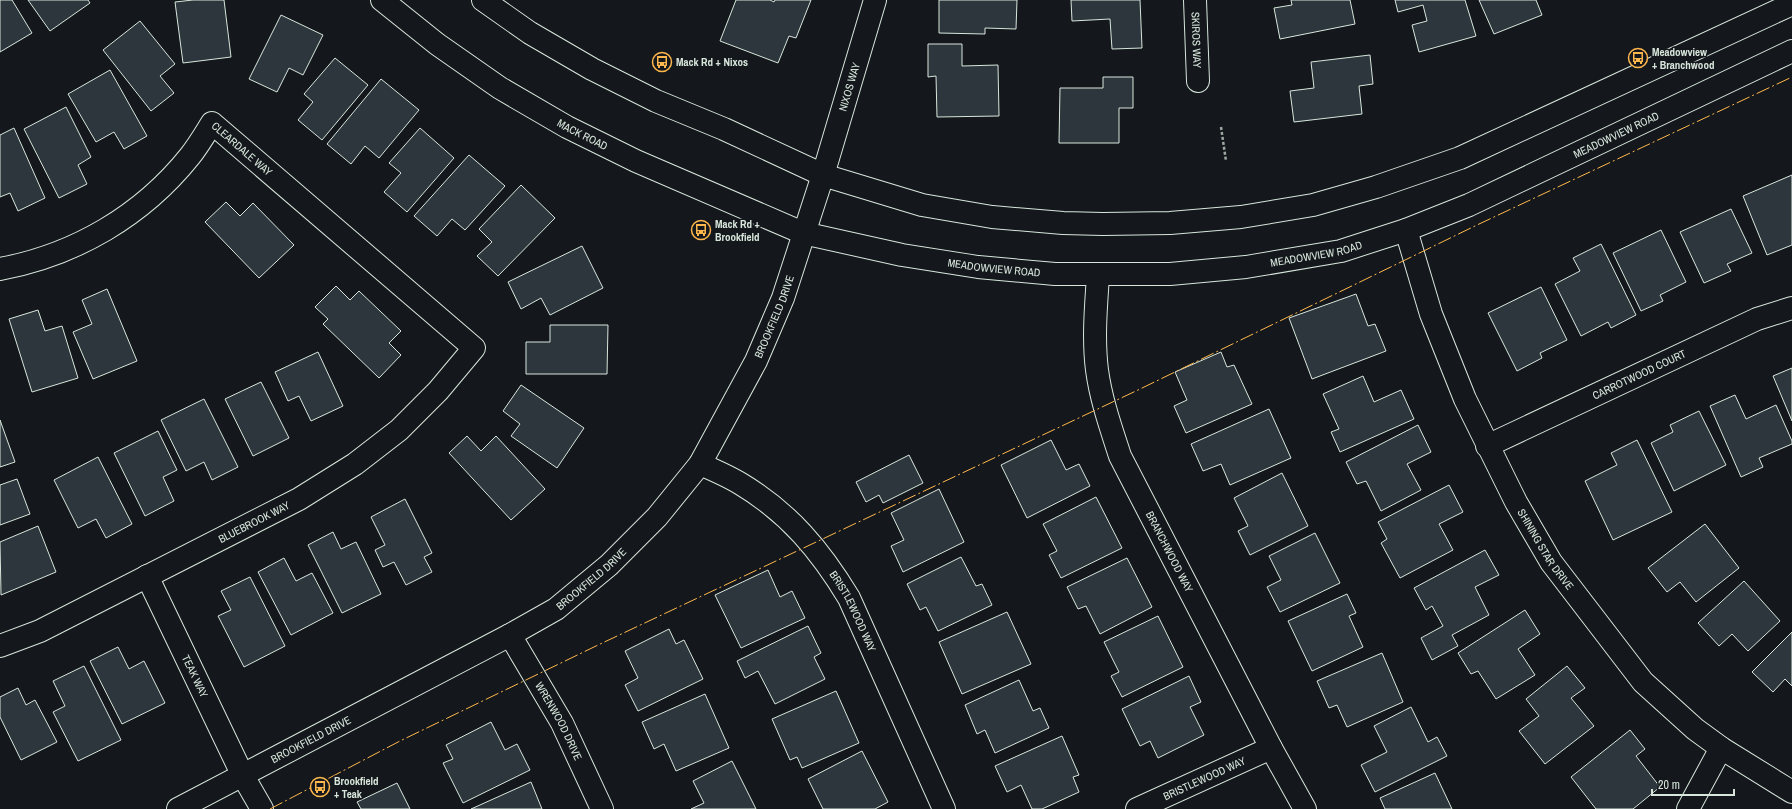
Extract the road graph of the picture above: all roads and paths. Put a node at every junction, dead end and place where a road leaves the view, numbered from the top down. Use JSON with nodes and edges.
{"nodes":[{"id":1,"x":382,"y":0,"type":"edge"},
{"id":2,"x":483,"y":0,"type":"edge"},
{"id":3,"x":875,"y":0,"type":"edge"},
{"id":4,"x":1195,"y":0,"type":"edge"},
{"id":5,"x":1792,"y":4,"type":"edge"},
{"id":6,"x":1792,"y":51,"type":"edge"},
{"id":7,"x":1198,"y":81,"type":"dead end"},
{"id":8,"x":1220,"y":127,"type":"dead end"},
{"id":9,"x":1226,"y":161,"type":"dead end"},
{"id":10,"x":823,"y":174,"type":"junction"},
{"id":11,"x":1406,"y":230,"type":"junction"},
{"id":12,"x":803,"y":233,"type":"junction"},
{"id":13,"x":0,"y":269,"type":"edge"},
{"id":14,"x":1098,"y":276,"type":"junction"},
{"id":15,"x":1792,"y":308,"type":"edge"},
{"id":16,"x":474,"y":348,"type":"joint"},
{"id":17,"x":1487,"y":446,"type":"junction"},
{"id":18,"x":700,"y":464,"type":"junction"},
{"id":19,"x":147,"y":576,"type":"junction"},
{"id":20,"x":510,"y":635,"type":"junction"},
{"id":21,"x":0,"y":646,"type":"edge"},
{"id":22,"x":1271,"y":748,"type":"junction"},
{"id":23,"x":1721,"y":748,"type":"junction"},
{"id":24,"x":243,"y":776,"type":"junction"},
{"id":25,"x":1792,"y":792,"type":"edge"},
{"id":26,"x":178,"y":809,"type":"edge"},
{"id":27,"x":262,"y":809,"type":"edge"},
{"id":28,"x":602,"y":809,"type":"edge"},
{"id":29,"x":944,"y":809,"type":"edge"},
{"id":30,"x":1137,"y":809,"type":"edge"},
{"id":31,"x":1305,"y":809,"type":"edge"},
{"id":32,"x":1688,"y":809,"type":"edge"}],
"edges":[{"from":1,"to":12,"type":"street","name":"MACK ROAD"},
{"from":2,"to":10,"type":"street"},
{"from":3,"to":10,"type":"street","name":"NIXOS WAY"},
{"from":4,"to":7,"type":"street","name":"SKIROS WAY"},
{"from":5,"to":10,"type":"street"},
{"from":6,"to":11,"type":"street","name":"MEADOWVIEW ROAD"},
{"from":8,"to":9,"type":"path"},
{"from":10,"to":12,"type":"street","name":"BROOKFIELD DRIVE"},
{"from":11,"to":14,"type":"street","name":"MEADOWVIEW ROAD"},
{"from":11,"to":17,"type":"street","name":"SHINING STAR DRIVE"},
{"from":12,"to":14,"type":"street","name":"MEADOWVIEW ROAD"},
{"from":12,"to":18,"type":"street","name":"BROOKFIELD DRIVE"},
{"from":13,"to":16,"type":"street","name":"CLEARDALE WAY"},
{"from":14,"to":22,"type":"street","name":"BRANCHWOOD WAY"},
{"from":15,"to":17,"type":"street","name":"CARROTWOOD COURT"},
{"from":16,"to":19,"type":"street","name":"BLUEBROOK WAY"},
{"from":17,"to":23,"type":"street","name":"SHINING STAR DRIVE"},
{"from":18,"to":20,"type":"street","name":"BROOKFIELD DRIVE"},
{"from":18,"to":29,"type":"street","name":"BRISTLEWOOD WAY"},
{"from":19,"to":21,"type":"street","name":"BLUEBROOK WAY"},
{"from":19,"to":24,"type":"street","name":"TEAK WAY"},
{"from":20,"to":24,"type":"street","name":"BROOKFIELD DRIVE"},
{"from":20,"to":28,"type":"street","name":"WRENWOOD DRIVE"},
{"from":22,"to":30,"type":"street","name":"BRISTLEWOOD WAY"},
{"from":22,"to":31,"type":"street","name":"BRANCHWOOD WAY"},
{"from":23,"to":25,"type":"street","name":"SHINING STAR DRIVE"},
{"from":23,"to":32,"type":"street"},
{"from":24,"to":26,"type":"street","name":"BROOKFIELD DRIVE"},
{"from":24,"to":27,"type":"street","name":"TEAK WAY"}]}
